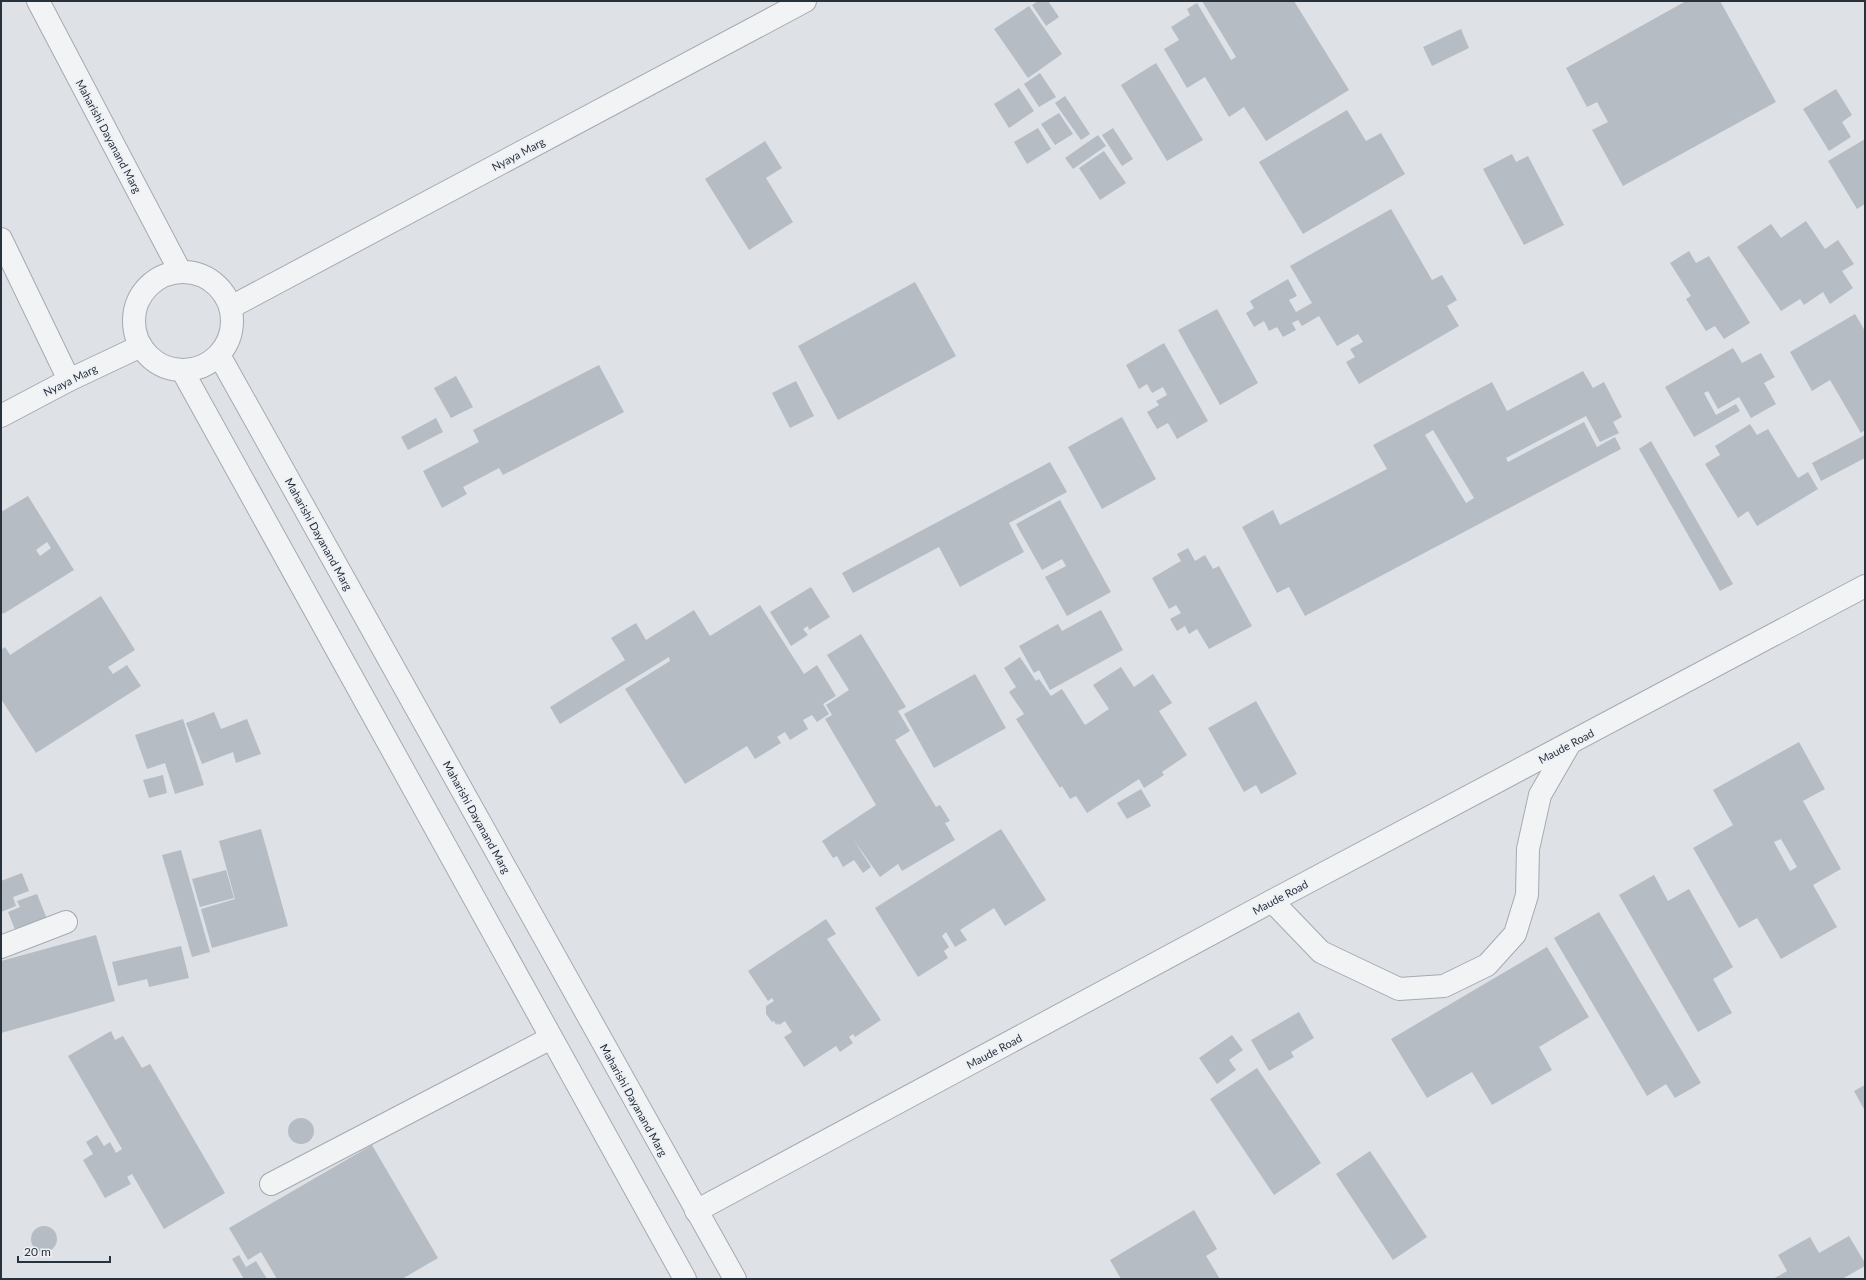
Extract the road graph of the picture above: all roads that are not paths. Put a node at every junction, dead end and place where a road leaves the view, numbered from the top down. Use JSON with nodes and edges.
{"nodes":[{"id":1,"x":38,"y":1,"type":"edge"},
{"id":2,"x":805,"y":1,"type":"edge"},
{"id":3,"x":1,"y":239,"type":"edge"},
{"id":4,"x":180,"y":271,"type":"junction"},
{"id":5,"x":231,"y":307,"type":"junction"},
{"id":6,"x":141,"y":346,"type":"junction"},
{"id":7,"x":219,"y":355,"type":"junction"},
{"id":8,"x":182,"y":370,"type":"junction"},
{"id":9,"x":69,"y":380,"type":"junction"},
{"id":10,"x":1,"y":416,"type":"edge"},
{"id":11,"x":1865,"y":586,"type":"edge"},
{"id":12,"x":1570,"y":743,"type":"junction"},
{"id":13,"x":1272,"y":901,"type":"junction"},
{"id":14,"x":66,"y":922,"type":"dead end"},
{"id":15,"x":1,"y":947,"type":"edge"},
{"id":16,"x":551,"y":1038,"type":"junction"},
{"id":17,"x":271,"y":1184,"type":"dead end"},
{"id":18,"x":696,"y":1211,"type":"junction"},
{"id":19,"x":685,"y":1279,"type":"edge"},
{"id":20,"x":735,"y":1279,"type":"edge"}],
"edges":[{"from":1,"to":4,"type":"street","name":"Maharishi Dayanand Marg"},
{"from":2,"to":5,"type":"street","name":"Nyaya Marg"},
{"from":3,"to":9,"type":"street"},
{"from":4,"to":5,"type":"street"},
{"from":4,"to":6,"type":"street"},
{"from":5,"to":7,"type":"street"},
{"from":6,"to":8,"type":"street"},
{"from":6,"to":9,"type":"street","name":"Nyaya Marg"},
{"from":7,"to":8,"type":"street"},
{"from":7,"to":18,"type":"street","name":"Maharishi Dayanand Marg"},
{"from":8,"to":16,"type":"street"},
{"from":9,"to":10,"type":"street","name":"Nyaya Marg"},
{"from":11,"to":12,"type":"street","name":"Maude Road"},
{"from":12,"to":13,"type":"street","name":"Maude Road"},
{"from":12,"to":13,"type":"street"},
{"from":13,"to":18,"type":"street","name":"Maude Road"},
{"from":14,"to":15,"type":"street"},
{"from":16,"to":17,"type":"street"},
{"from":16,"to":19,"type":"street"},
{"from":18,"to":20,"type":"street","name":"Maharishi Dayanand Marg"}]}
